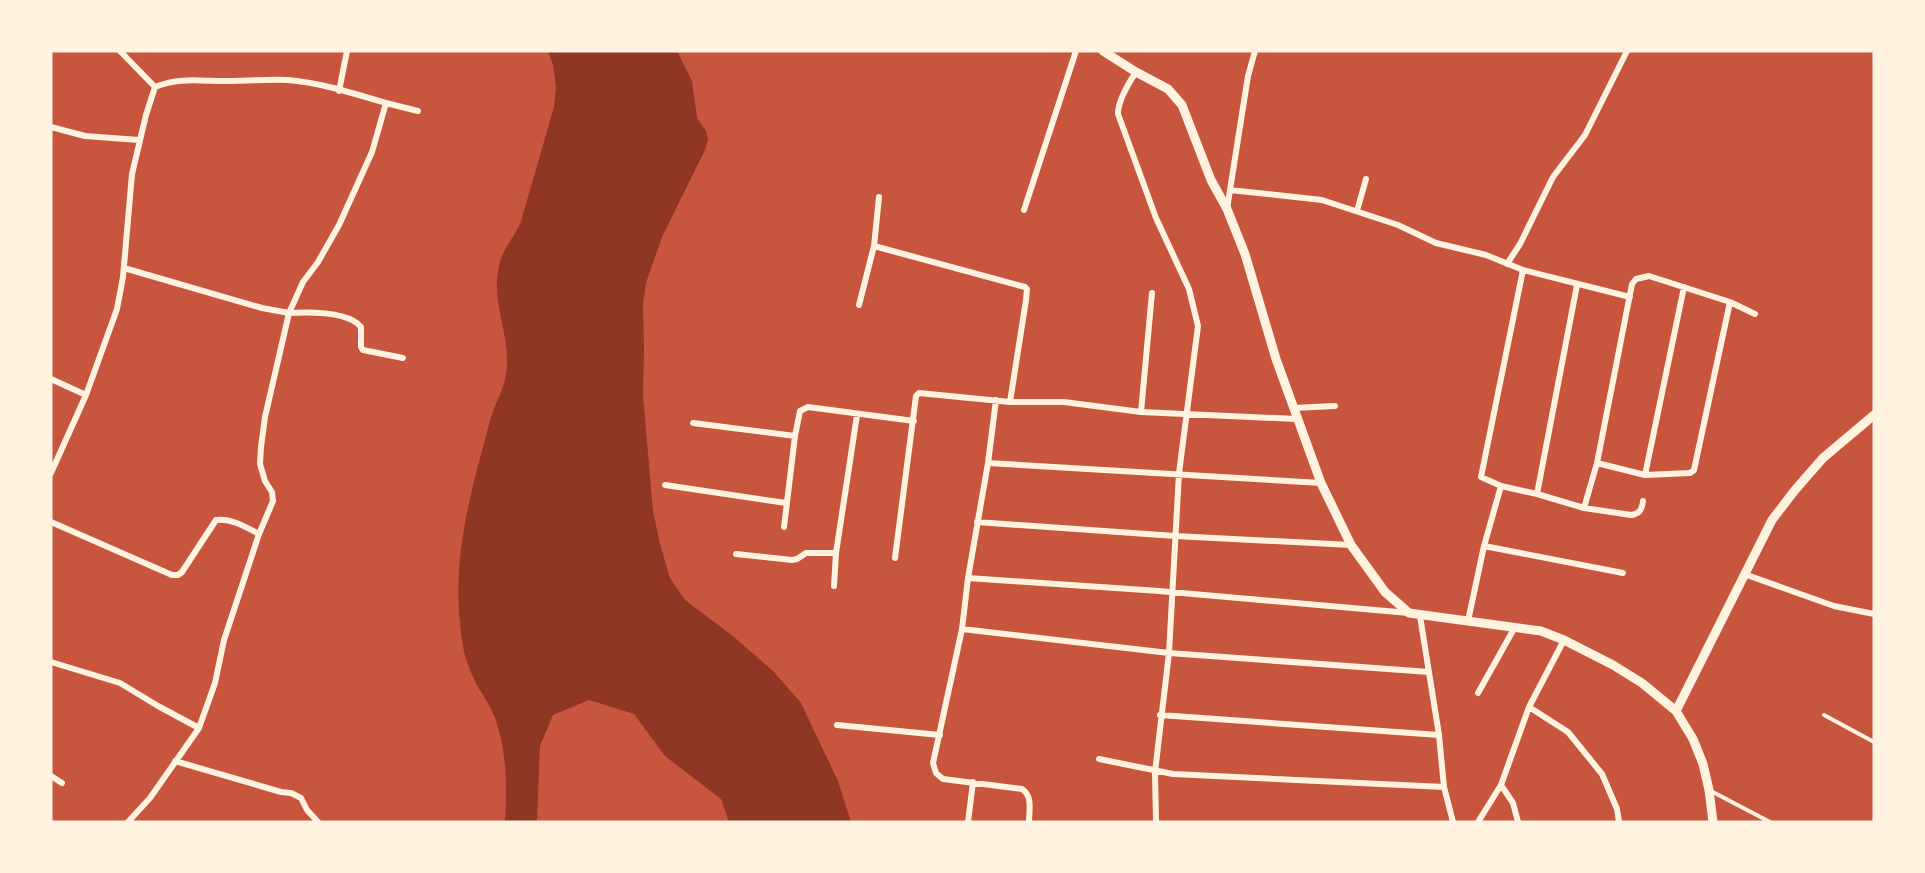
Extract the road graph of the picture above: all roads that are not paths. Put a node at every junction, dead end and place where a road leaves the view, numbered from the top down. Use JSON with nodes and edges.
{"nodes":[{"id":1,"x":120,"y":51,"type":"edge"},
{"id":2,"x":347,"y":51,"type":"edge"},
{"id":3,"x":1076,"y":51,"type":"edge"},
{"id":4,"x":1103,"y":51,"type":"edge"},
{"id":5,"x":1255,"y":51,"type":"edge"},
{"id":6,"x":1627,"y":51,"type":"edge"},
{"id":7,"x":1136,"y":72,"type":"junction"},
{"id":8,"x":155,"y":87,"type":"junction"},
{"id":9,"x":339,"y":91,"type":"junction"},
{"id":10,"x":386,"y":103,"type":"junction"},
{"id":11,"x":418,"y":111,"type":"dead end"},
{"id":12,"x":51,"y":127,"type":"edge"},
{"id":13,"x":139,"y":140,"type":"junction"},
{"id":14,"x":1366,"y":179,"type":"dead end"},
{"id":15,"x":1230,"y":190,"type":"junction"},
{"id":16,"x":879,"y":197,"type":"dead end"},
{"id":17,"x":1227,"y":209,"type":"junction"},
{"id":18,"x":1024,"y":210,"type":"dead end"},
{"id":19,"x":1357,"y":211,"type":"junction"},
{"id":20,"x":874,"y":246,"type":"junction"},
{"id":21,"x":1507,"y":264,"type":"junction"},
{"id":22,"x":124,"y":268,"type":"junction"},
{"id":23,"x":1523,"y":270,"type":"junction"},
{"id":24,"x":1577,"y":285,"type":"junction"},
{"id":25,"x":1684,"y":287,"type":"junction"},
{"id":26,"x":1152,"y":293,"type":"dead end"},
{"id":27,"x":1629,"y":297,"type":"junction"},
{"id":28,"x":1730,"y":302,"type":"junction"},
{"id":29,"x":859,"y":305,"type":"dead end"},
{"id":30,"x":289,"y":314,"type":"junction"},
{"id":31,"x":1755,"y":314,"type":"dead end"},
{"id":32,"x":403,"y":358,"type":"dead end"},
{"id":33,"x":51,"y":379,"type":"edge"},
{"id":34,"x":86,"y":395,"type":"junction"},
{"id":35,"x":996,"y":400,"type":"junction"},
{"id":36,"x":1010,"y":402,"type":"junction"},
{"id":37,"x":1335,"y":406,"type":"dead end"},
{"id":38,"x":1293,"y":408,"type":"junction"},
{"id":39,"x":1141,"y":412,"type":"junction"},
{"id":40,"x":1186,"y":414,"type":"junction"},
{"id":41,"x":858,"y":415,"type":"junction"},
{"id":42,"x":1874,"y":415,"type":"edge"},
{"id":43,"x":1297,"y":419,"type":"junction"},
{"id":44,"x":914,"y":421,"type":"junction"},
{"id":45,"x":693,"y":423,"type":"dead end"},
{"id":46,"x":795,"y":436,"type":"junction"},
{"id":47,"x":53,"y":460,"type":"edge"},
{"id":48,"x":987,"y":462,"type":"junction"},
{"id":49,"x":1597,"y":463,"type":"junction"},
{"id":50,"x":51,"y":473,"type":"edge"},
{"id":51,"x":1179,"y":473,"type":"junction"},
{"id":52,"x":1645,"y":475,"type":"junction"},
{"id":53,"x":1321,"y":483,"type":"junction"},
{"id":54,"x":665,"y":485,"type":"dead end"},
{"id":55,"x":1501,"y":486,"type":"junction"},
{"id":56,"x":1537,"y":494,"type":"junction"},
{"id":57,"x":1643,"y":501,"type":"dead end"},
{"id":58,"x":786,"y":503,"type":"junction"},
{"id":59,"x":1584,"y":508,"type":"junction"},
{"id":60,"x":51,"y":522,"type":"edge"},
{"id":61,"x":977,"y":522,"type":"junction"},
{"id":62,"x":784,"y":527,"type":"dead end"},
{"id":63,"x":259,"y":534,"type":"junction"},
{"id":64,"x":1175,"y":536,"type":"junction"},
{"id":65,"x":1351,"y":545,"type":"junction"},
{"id":66,"x":1484,"y":546,"type":"junction"},
{"id":67,"x":836,"y":553,"type":"junction"},
{"id":68,"x":736,"y":554,"type":"dead end"},
{"id":69,"x":895,"y":558,"type":"dead end"},
{"id":70,"x":1623,"y":573,"type":"dead end"},
{"id":71,"x":1744,"y":574,"type":"junction"},
{"id":72,"x":968,"y":578,"type":"junction"},
{"id":73,"x":834,"y":586,"type":"dead end"},
{"id":74,"x":1172,"y":593,"type":"junction"},
{"id":75,"x":1409,"y":613,"type":"junction"},
{"id":76,"x":1874,"y":614,"type":"edge"},
{"id":77,"x":1420,"y":616,"type":"junction"},
{"id":78,"x":1468,"y":621,"type":"junction"},
{"id":79,"x":1515,"y":627,"type":"junction"},
{"id":80,"x":962,"y":630,"type":"junction"},
{"id":81,"x":1564,"y":640,"type":"junction"},
{"id":82,"x":1169,"y":652,"type":"junction"},
{"id":83,"x":51,"y":662,"type":"edge"},
{"id":84,"x":1429,"y":672,"type":"junction"},
{"id":85,"x":1478,"y":693,"type":"dead end"},
{"id":86,"x":1529,"y":707,"type":"junction"},
{"id":87,"x":1676,"y":711,"type":"junction"},
{"id":88,"x":1160,"y":715,"type":"junction"},
{"id":89,"x":1824,"y":715,"type":"dead end"},
{"id":90,"x":837,"y":724,"type":"dead end"},
{"id":91,"x":199,"y":728,"type":"junction"},
{"id":92,"x":940,"y":735,"type":"junction"},
{"id":93,"x":1440,"y":735,"type":"junction"},
{"id":94,"x":1874,"y":742,"type":"edge"},
{"id":95,"x":1099,"y":759,"type":"dead end"},
{"id":96,"x":175,"y":762,"type":"junction"},
{"id":97,"x":1155,"y":771,"type":"junction"},
{"id":98,"x":51,"y":776,"type":"edge"},
{"id":99,"x":62,"y":783,"type":"dead end"},
{"id":100,"x":973,"y":783,"type":"junction"},
{"id":101,"x":1500,"y":785,"type":"junction"},
{"id":102,"x":1444,"y":787,"type":"junction"},
{"id":103,"x":1709,"y":790,"type":"junction"},
{"id":104,"x":128,"y":822,"type":"edge"},
{"id":105,"x":318,"y":822,"type":"edge"},
{"id":106,"x":968,"y":822,"type":"edge"},
{"id":107,"x":1029,"y":822,"type":"edge"},
{"id":108,"x":1156,"y":822,"type":"edge"},
{"id":109,"x":1453,"y":822,"type":"edge"},
{"id":110,"x":1478,"y":822,"type":"edge"},
{"id":111,"x":1518,"y":822,"type":"edge"},
{"id":112,"x":1619,"y":822,"type":"edge"},
{"id":113,"x":1713,"y":822,"type":"edge"},
{"id":114,"x":1770,"y":822,"type":"edge"}],
"edges":[{"from":1,"to":8,"type":"street"},
{"from":2,"to":9,"type":"street"},
{"from":3,"to":18,"type":"street"},
{"from":4,"to":7,"type":"street"},
{"from":5,"to":15,"type":"street"},
{"from":6,"to":21,"type":"street"},
{"from":7,"to":17,"type":"street"},
{"from":7,"to":40,"type":"street"},
{"from":8,"to":9,"type":"street"},
{"from":8,"to":13,"type":"street"},
{"from":9,"to":10,"type":"street"},
{"from":10,"to":11,"type":"street"},
{"from":10,"to":30,"type":"street"},
{"from":12,"to":13,"type":"street"},
{"from":13,"to":22,"type":"street"},
{"from":14,"to":19,"type":"street"},
{"from":15,"to":17,"type":"street"},
{"from":15,"to":19,"type":"street"},
{"from":16,"to":20,"type":"street"},
{"from":17,"to":38,"type":"street"},
{"from":19,"to":21,"type":"street"},
{"from":20,"to":29,"type":"street"},
{"from":20,"to":36,"type":"street"},
{"from":21,"to":23,"type":"street"},
{"from":22,"to":30,"type":"street"},
{"from":22,"to":34,"type":"street"},
{"from":23,"to":24,"type":"street"},
{"from":23,"to":55,"type":"street"},
{"from":24,"to":27,"type":"street"},
{"from":24,"to":56,"type":"street"},
{"from":25,"to":27,"type":"street"},
{"from":25,"to":28,"type":"street"},
{"from":25,"to":52,"type":"street"},
{"from":26,"to":39,"type":"street"},
{"from":27,"to":49,"type":"street"},
{"from":28,"to":31,"type":"street"},
{"from":28,"to":52,"type":"street"},
{"from":30,"to":32,"type":"street"},
{"from":30,"to":63,"type":"street"},
{"from":33,"to":34,"type":"street"},
{"from":34,"to":47,"type":"street"},
{"from":35,"to":36,"type":"street"},
{"from":35,"to":44,"type":"street"},
{"from":35,"to":48,"type":"street"},
{"from":36,"to":39,"type":"street"},
{"from":37,"to":38,"type":"street"},
{"from":38,"to":43,"type":"street"},
{"from":39,"to":40,"type":"street"},
{"from":40,"to":43,"type":"street"},
{"from":40,"to":51,"type":"street"},
{"from":41,"to":44,"type":"street"},
{"from":41,"to":46,"type":"street"},
{"from":41,"to":67,"type":"street"},
{"from":42,"to":71,"type":"street"},
{"from":43,"to":53,"type":"street"},
{"from":44,"to":69,"type":"street"},
{"from":45,"to":46,"type":"street"},
{"from":46,"to":58,"type":"street"},
{"from":47,"to":50,"type":"street"},
{"from":48,"to":51,"type":"street"},
{"from":48,"to":61,"type":"street"},
{"from":49,"to":52,"type":"street"},
{"from":49,"to":59,"type":"street"},
{"from":51,"to":53,"type":"street"},
{"from":51,"to":64,"type":"street"},
{"from":53,"to":65,"type":"street"},
{"from":54,"to":58,"type":"street"},
{"from":55,"to":56,"type":"street"},
{"from":55,"to":66,"type":"street"},
{"from":56,"to":59,"type":"street"},
{"from":57,"to":59,"type":"street"},
{"from":58,"to":62,"type":"street"},
{"from":60,"to":63,"type":"street"},
{"from":61,"to":64,"type":"street"},
{"from":61,"to":72,"type":"street"},
{"from":63,"to":91,"type":"street"},
{"from":64,"to":65,"type":"street"},
{"from":64,"to":74,"type":"street"},
{"from":65,"to":75,"type":"street"},
{"from":66,"to":70,"type":"street"},
{"from":66,"to":78,"type":"street"},
{"from":67,"to":68,"type":"street"},
{"from":67,"to":73,"type":"street"},
{"from":71,"to":76,"type":"street"},
{"from":71,"to":87,"type":"street"},
{"from":72,"to":74,"type":"street"},
{"from":72,"to":80,"type":"street"},
{"from":74,"to":75,"type":"street"},
{"from":74,"to":82,"type":"street"},
{"from":75,"to":77,"type":"street"},
{"from":77,"to":78,"type":"street"},
{"from":77,"to":84,"type":"street"},
{"from":78,"to":79,"type":"street"},
{"from":79,"to":81,"type":"street"},
{"from":79,"to":85,"type":"street"},
{"from":80,"to":82,"type":"street"},
{"from":80,"to":92,"type":"street"},
{"from":81,"to":86,"type":"street"},
{"from":81,"to":87,"type":"street"},
{"from":82,"to":84,"type":"street"},
{"from":82,"to":88,"type":"street"},
{"from":83,"to":91,"type":"street"},
{"from":84,"to":93,"type":"street"},
{"from":86,"to":101,"type":"street"},
{"from":86,"to":112,"type":"street"},
{"from":87,"to":103,"type":"street"},
{"from":88,"to":93,"type":"street"},
{"from":88,"to":97,"type":"street"},
{"from":89,"to":94,"type":"lane"},
{"from":90,"to":92,"type":"street"},
{"from":91,"to":96,"type":"street"},
{"from":92,"to":100,"type":"street"},
{"from":93,"to":102,"type":"street"},
{"from":95,"to":97,"type":"street"},
{"from":96,"to":104,"type":"street"},
{"from":96,"to":105,"type":"street"},
{"from":97,"to":102,"type":"street"},
{"from":97,"to":108,"type":"street"},
{"from":98,"to":99,"type":"street"},
{"from":100,"to":106,"type":"street"},
{"from":100,"to":107,"type":"street"},
{"from":101,"to":110,"type":"street"},
{"from":101,"to":111,"type":"street"},
{"from":102,"to":109,"type":"street"},
{"from":103,"to":113,"type":"street"},
{"from":103,"to":114,"type":"lane"}]}
